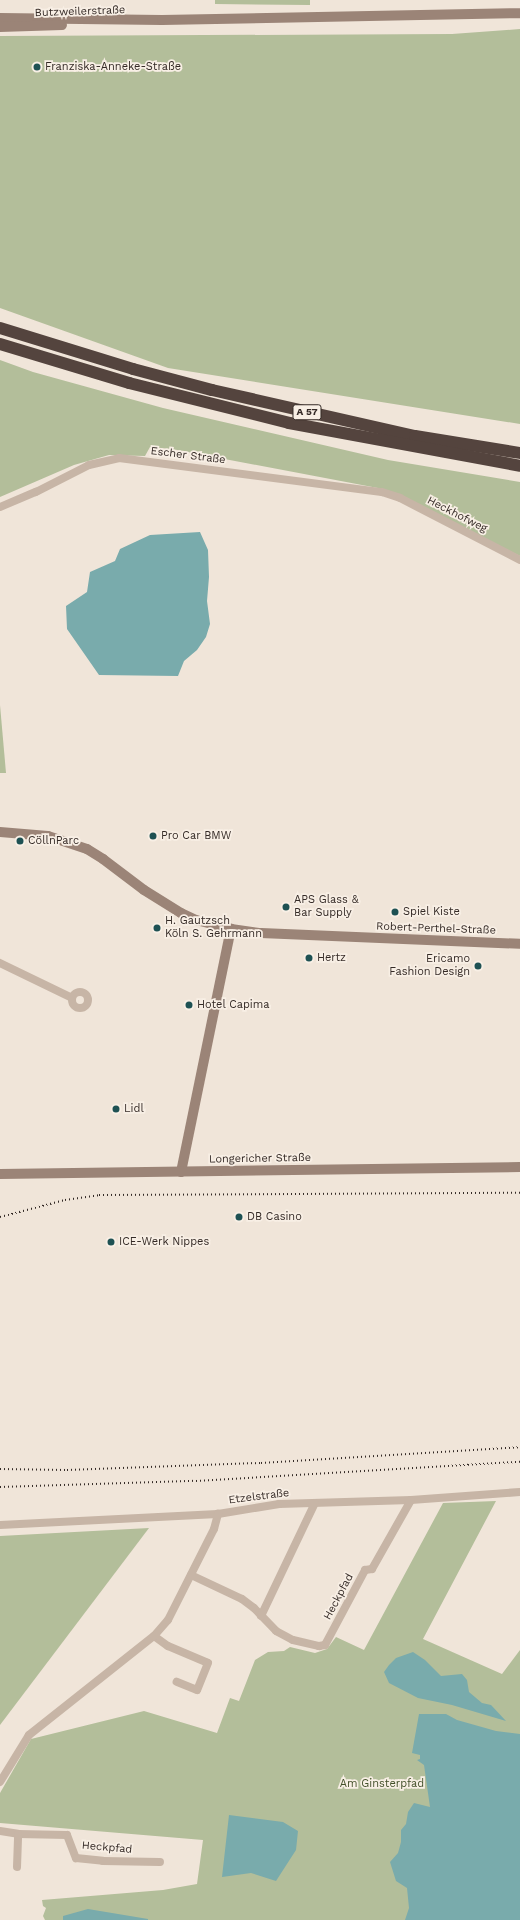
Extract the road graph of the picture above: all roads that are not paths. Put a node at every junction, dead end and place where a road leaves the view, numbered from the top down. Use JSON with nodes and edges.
{"nodes":[{"id":1,"x":520,"y":13,"type":"edge"},
{"id":2,"x":0,"y":18,"type":"edge"},
{"id":3,"x":162,"y":20,"type":"junction"},
{"id":4,"x":0,"y":27,"type":"edge"},
{"id":5,"x":0,"y":328,"type":"edge"},
{"id":6,"x":0,"y":344,"type":"edge"},
{"id":7,"x":520,"y":453,"type":"edge"},
{"id":8,"x":520,"y":466,"type":"edge"},
{"id":9,"x":382,"y":492,"type":"joint"},
{"id":10,"x":0,"y":507,"type":"edge"},
{"id":11,"x":520,"y":560,"type":"edge"},
{"id":12,"x":0,"y":832,"type":"edge"},
{"id":13,"x":230,"y":929,"type":"junction"},
{"id":14,"x":520,"y":944,"type":"edge"},
{"id":15,"x":0,"y":963,"type":"edge"},
{"id":16,"x":72,"y":998,"type":"dead end"},
{"id":17,"x":520,"y":1167,"type":"edge"},
{"id":18,"x":181,"y":1172,"type":"junction"},
{"id":19,"x":0,"y":1174,"type":"edge"},
{"id":20,"x":520,"y":1492,"type":"edge"},
{"id":21,"x":411,"y":1500,"type":"junction"},
{"id":22,"x":315,"y":1503,"type":"junction"},
{"id":23,"x":218,"y":1514,"type":"junction"},
{"id":24,"x":0,"y":1525,"type":"edge"},
{"id":25,"x":191,"y":1576,"type":"junction"},
{"id":26,"x":261,"y":1616,"type":"junction"},
{"id":27,"x":154,"y":1636,"type":"junction"},
{"id":28,"x":177,"y":1682,"type":"dead end"},
{"id":29,"x":0,"y":1782,"type":"edge"},
{"id":30,"x":0,"y":1831,"type":"edge"},
{"id":31,"x":18,"y":1834,"type":"junction"},
{"id":32,"x":160,"y":1862,"type":"dead end"},
{"id":33,"x":17,"y":1867,"type":"dead end"}],
"edges":[{"from":1,"to":3,"type":"street","name":"Butzweilerstraße"},
{"from":2,"to":3,"type":"street","name":"Butzweilerstraße"},
{"from":3,"to":4,"type":"street","name":"Butzweilerstraße"},
{"from":5,"to":7,"type":"highway","number":"A 57"},
{"from":6,"to":8,"type":"highway","number":"A 57"},
{"from":9,"to":10,"type":"street","name":"Escher Straße"},
{"from":9,"to":11,"type":"street","name":"Heckhofweg"},
{"from":12,"to":13,"type":"street","name":"Robert-Perthel-Straße"},
{"from":13,"to":14,"type":"street","name":"Robert-Perthel-Straße"},
{"from":13,"to":18,"type":"street"},
{"from":15,"to":16,"type":"street"},
{"from":17,"to":18,"type":"street","name":"Longericher Straße"},
{"from":18,"to":19,"type":"street","name":"Longericher Straße"},
{"from":20,"to":21,"type":"street","name":"Etzelstraße"},
{"from":21,"to":22,"type":"street","name":"Etzelstraße"},
{"from":21,"to":26,"type":"street","name":"Heckpfad"},
{"from":22,"to":23,"type":"street","name":"Etzelstraße"},
{"from":22,"to":26,"type":"street"},
{"from":23,"to":24,"type":"street","name":"Etzelstraße"},
{"from":23,"to":25,"type":"street"},
{"from":25,"to":26,"type":"street","name":"Heckpfad"},
{"from":25,"to":27,"type":"street"},
{"from":27,"to":28,"type":"street"},
{"from":27,"to":29,"type":"street"},
{"from":30,"to":31,"type":"street","name":"Heckpfad"},
{"from":31,"to":32,"type":"street","name":"Heckpfad"},
{"from":31,"to":33,"type":"street"}]}
